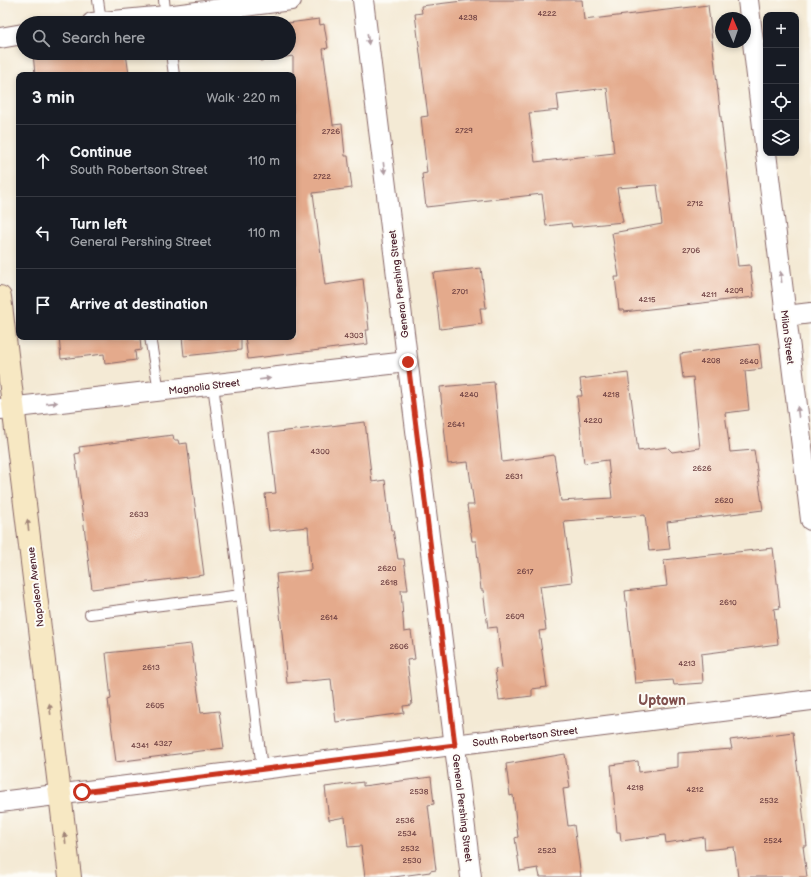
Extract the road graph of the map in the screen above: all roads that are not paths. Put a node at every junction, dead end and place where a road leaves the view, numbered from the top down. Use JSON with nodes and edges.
{"nodes":[{"id":1,"x":98,"y":0,"type":"edge"},
{"id":2,"x":291,"y":0,"type":"edge"},
{"id":3,"x":363,"y":0,"type":"edge"},
{"id":4,"x":748,"y":0,"type":"edge"},
{"id":5,"x":165,"y":13,"type":"edge"},
{"id":6,"x":97,"y":16,"type":"edge"},
{"id":7,"x":142,"y":16,"type":"edge"},
{"id":8,"x":16,"y":35,"type":"edge"},
{"id":9,"x":0,"y":38,"type":"edge"},
{"id":10,"x":172,"y":60,"type":"edge"},
{"id":11,"x":174,"y":72,"type":"edge"},
{"id":12,"x":763,"y":127,"type":"edge"},
{"id":13,"x":766,"y":156,"type":"edge"},
{"id":14,"x":0,"y":297,"type":"edge"},
{"id":15,"x":811,"y":313,"type":"edge"},
{"id":16,"x":786,"y":316,"type":"junction"},
{"id":17,"x":150,"y":340,"type":"edge"},
{"id":18,"x":408,"y":362,"type":"junction"},
{"id":19,"x":213,"y":385,"type":"junction"},
{"id":20,"x":159,"y":391,"type":"junction"},
{"id":21,"x":7,"y":409,"type":"edge"},
{"id":22,"x":811,"y":520,"type":"edge"},
{"id":23,"x":241,"y":595,"type":"junction"},
{"id":24,"x":90,"y":614,"type":"dead end"},
{"id":25,"x":811,"y":700,"type":"edge"},
{"id":26,"x":455,"y":745,"type":"junction"},
{"id":27,"x":262,"y":769,"type":"junction"},
{"id":28,"x":60,"y":795,"type":"junction"},
{"id":29,"x":0,"y":802,"type":"edge"},
{"id":30,"x":70,"y":877,"type":"edge"},
{"id":31,"x":471,"y":877,"type":"edge"}],
"edges":[{"from":1,"to":6,"type":"lane"},
{"from":2,"to":5,"type":"street"},
{"from":3,"to":18,"type":"street","name":"General Pershing Street","one_way":true},
{"from":4,"to":12,"type":"street","name":"Milan Street"},
{"from":5,"to":7,"type":"street"},
{"from":8,"to":9,"type":"street"},
{"from":10,"to":11,"type":"lane"},
{"from":16,"to":13,"type":"street","name":"Milan Street","one_way":true},
{"from":14,"to":21,"type":"main road","name":"Napoleon Avenue"},
{"from":15,"to":16,"type":"street"},
{"from":22,"to":16,"type":"street","name":"Milan Street","one_way":true},
{"from":17,"to":20,"type":"lane"},
{"from":19,"to":18,"type":"street","name":"Magnolia Street","one_way":true},
{"from":18,"to":26,"type":"street","name":"General Pershing Street"},
{"from":19,"to":20,"type":"street","name":"Magnolia Street"},
{"from":19,"to":23,"type":"lane"},
{"from":21,"to":20,"type":"street","name":"Magnolia Street","one_way":true},
{"from":28,"to":21,"type":"main road","name":"Napoleon Avenue","one_way":true},
{"from":23,"to":24,"type":"lane"},
{"from":23,"to":27,"type":"lane"},
{"from":25,"to":26,"type":"street","name":"South Robertson Street"},
{"from":26,"to":27,"type":"street","name":"South Robertson Street"},
{"from":26,"to":31,"type":"street","name":"General Pershing Street"},
{"from":27,"to":28,"type":"street","name":"South Robertson Street"},
{"from":28,"to":29,"type":"street","name":"South Robertson Street"},
{"from":30,"to":28,"type":"main road","name":"Napoleon Avenue","one_way":true}]}
